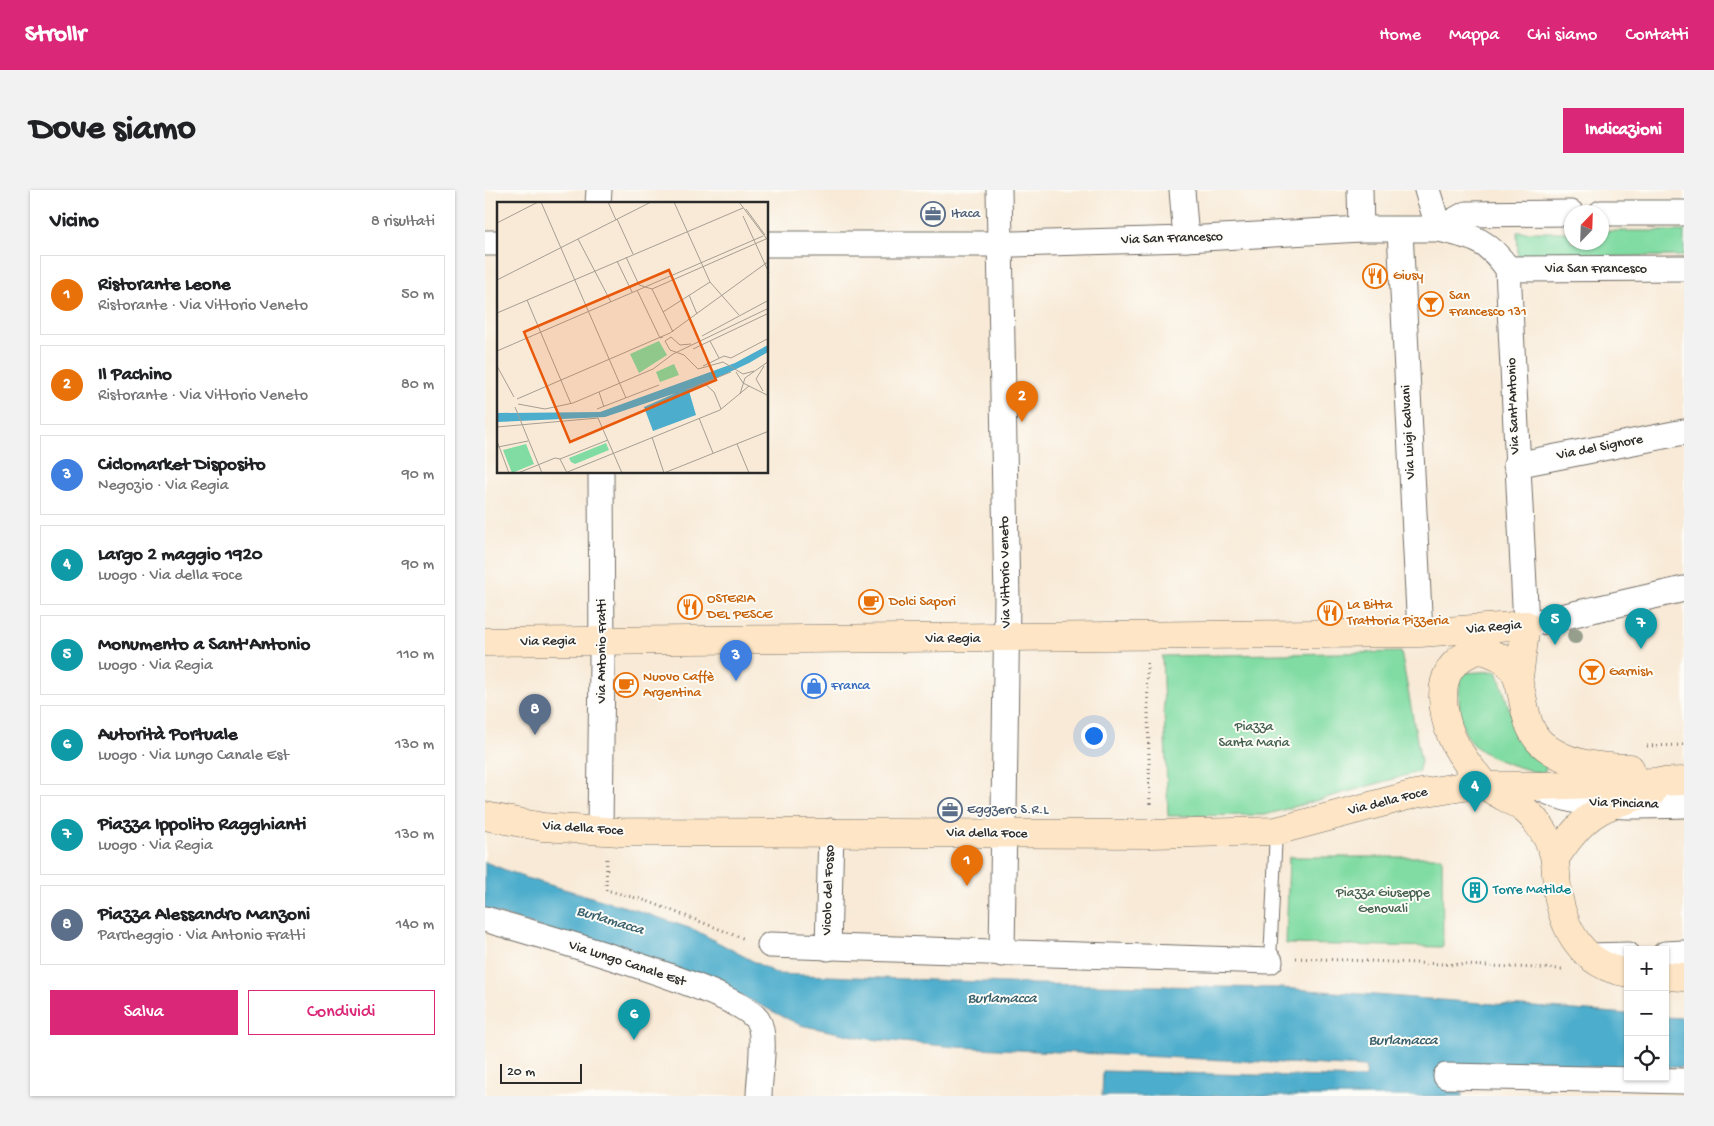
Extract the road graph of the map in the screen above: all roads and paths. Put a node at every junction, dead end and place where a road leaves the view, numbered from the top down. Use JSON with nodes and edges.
{"nodes":[{"id":1,"x":999,"y":190,"type":"edge"},
{"id":2,"x":1182,"y":190,"type":"edge"},
{"id":3,"x":1360,"y":190,"type":"edge"},
{"id":4,"x":1427,"y":190,"type":"edge"},
{"id":5,"x":1564,"y":213,"type":"edge"},
{"id":6,"x":1609,"y":213,"type":"edge"},
{"id":7,"x":1684,"y":213,"type":"edge"},
{"id":8,"x":1361,"y":229,"type":"junction"},
{"id":9,"x":1439,"y":229,"type":"junction"},
{"id":10,"x":1399,"y":231,"type":"junction"},
{"id":11,"x":1186,"y":240,"type":"junction"},
{"id":12,"x":769,"y":244,"type":"edge"},
{"id":13,"x":1000,"y":244,"type":"junction"},
{"id":14,"x":1684,"y":268,"type":"edge"},
{"id":15,"x":1508,"y":269,"type":"junction"},
{"id":16,"x":1684,"y":432,"type":"edge"},
{"id":17,"x":1516,"y":464,"type":"junction"},
{"id":18,"x":601,"y":474,"type":"edge"},
{"id":19,"x":1684,"y":589,"type":"edge"},
{"id":20,"x":1526,"y":625,"type":"junction"},
{"id":21,"x":1420,"y":633,"type":"junction"},
{"id":22,"x":1146,"y":637,"type":"junction"},
{"id":23,"x":1007,"y":638,"type":"junction"},
{"id":24,"x":602,"y":641,"type":"junction"},
{"id":25,"x":485,"y":642,"type":"edge"},
{"id":26,"x":1479,"y":650,"type":"junction"},
{"id":27,"x":1519,"y":677,"type":"junction"},
{"id":28,"x":1684,"y":769,"type":"edge"},
{"id":29,"x":1684,"y":781,"type":"edge"},
{"id":30,"x":1485,"y":786,"type":"junction"},
{"id":31,"x":1536,"y":786,"type":"junction"},
{"id":32,"x":1684,"y":805,"type":"edge"},
{"id":33,"x":1605,"y":806,"type":"junction"},
{"id":34,"x":485,"y":816,"type":"edge"},
{"id":35,"x":610,"y":831,"type":"junction"},
{"id":36,"x":831,"y":831,"type":"junction"},
{"id":37,"x":1276,"y":831,"type":"junction"},
{"id":38,"x":1005,"y":834,"type":"junction"},
{"id":39,"x":1151,"y":834,"type":"junction"},
{"id":40,"x":1556,"y":857,"type":"junction"},
{"id":41,"x":485,"y":919,"type":"edge"},
{"id":42,"x":770,"y":945,"type":"joint"},
{"id":43,"x":828,"y":948,"type":"junction"},
{"id":44,"x":1684,"y":953,"type":"edge"},
{"id":45,"x":1003,"y":954,"type":"junction"},
{"id":46,"x":1669,"y":954,"type":"edge"},
{"id":47,"x":1624,"y":956,"type":"edge"},
{"id":48,"x":1270,"y":961,"type":"junction"},
{"id":49,"x":1579,"y":962,"type":"junction"},
{"id":50,"x":1624,"y":971,"type":"edge"},
{"id":51,"x":1669,"y":976,"type":"edge"},
{"id":52,"x":1684,"y":977,"type":"edge"},
{"id":53,"x":1446,"y":1076,"type":"dead end"},
{"id":54,"x":1684,"y":1081,"type":"edge"},
{"id":55,"x":1590,"y":1087,"type":"edge"},
{"id":56,"x":759,"y":1096,"type":"edge"}],
"edges":[{"from":1,"to":13,"type":"street","name":"Via Vittorio Veneto"},
{"from":2,"to":11,"type":"street"},
{"from":3,"to":8,"type":"street"},
{"from":4,"to":9,"type":"street"},
{"from":5,"to":9,"type":"street","name":"Via San Francesco"},
{"from":6,"to":7,"type":"street"},
{"from":8,"to":10,"type":"street","name":"Via San Francesco"},
{"from":8,"to":11,"type":"street","name":"Via San Francesco"},
{"from":9,"to":10,"type":"street","name":"Via San Francesco"},
{"from":9,"to":15,"type":"street"},
{"from":10,"to":21,"type":"street","name":"Via Luigi Galvani"},
{"from":11,"to":13,"type":"street","name":"Via San Francesco"},
{"from":12,"to":13,"type":"street","name":"Via San Francesco"},
{"from":13,"to":23,"type":"street","name":"Via Vittorio Veneto"},
{"from":14,"to":15,"type":"street","name":"Via San Francesco"},
{"from":15,"to":17,"type":"street","name":"Via Sant'Antonio"},
{"from":16,"to":17,"type":"street","name":"Via del Signore"},
{"from":17,"to":20,"type":"street","name":"Via Sant'Antonio"},
{"from":18,"to":24,"type":"street","name":"Via Antonio Fratti"},
{"from":19,"to":20,"type":"street","name":"Via Regia"},
{"from":20,"to":21,"type":"street","name":"Via Regia"},
{"from":20,"to":27,"type":"street"},
{"from":21,"to":22,"type":"street","name":"Via Regia"},
{"from":21,"to":26,"type":"street","name":"Via Regia"},
{"from":22,"to":23,"type":"street","name":"Via Regia"},
{"from":22,"to":39,"type":"path"},
{"from":23,"to":24,"type":"street","name":"Via Regia"},
{"from":23,"to":38,"type":"street","name":"Via Vittorio Veneto"},
{"from":24,"to":25,"type":"street","name":"Via Regia"},
{"from":24,"to":35,"type":"street","name":"Via Antonio Fratti"},
{"from":26,"to":27,"type":"street"},
{"from":26,"to":30,"type":"street"},
{"from":27,"to":28,"type":"street"},
{"from":29,"to":31,"type":"street","name":"Via della Foce"},
{"from":29,"to":33,"type":"street"},
{"from":30,"to":31,"type":"street","name":"Via della Foce"},
{"from":30,"to":37,"type":"street","name":"Via della Foce"},
{"from":30,"to":40,"type":"street"},
{"from":31,"to":33,"type":"street","name":"Via Pinciana"},
{"from":32,"to":33,"type":"street","name":"Via Pinciana"},
{"from":33,"to":40,"type":"street"},
{"from":34,"to":35,"type":"street","name":"Via della Foce"},
{"from":35,"to":36,"type":"street","name":"Via della Foce"},
{"from":35,"to":42,"type":"path"},
{"from":36,"to":38,"type":"street","name":"Via della Foce"},
{"from":36,"to":43,"type":"street","name":"Vicolo del Fosso"},
{"from":37,"to":39,"type":"street","name":"Via della Foce"},
{"from":37,"to":48,"type":"lane"},
{"from":38,"to":39,"type":"street","name":"Via della Foce"},
{"from":38,"to":45,"type":"street","name":"Via Vittorio Veneto"},
{"from":40,"to":49,"type":"street"},
{"from":41,"to":56,"type":"street","name":"Via Lungo Canale Est"},
{"from":42,"to":43,"type":"street"},
{"from":43,"to":45,"type":"street"},
{"from":44,"to":46,"type":"street"},
{"from":45,"to":48,"type":"street"},
{"from":47,"to":49,"type":"street"},
{"from":48,"to":49,"type":"path"},
{"from":49,"to":50,"type":"street"},
{"from":51,"to":52,"type":"street"},
{"from":53,"to":55,"type":"street"},
{"from":54,"to":55,"type":"street"}]}
